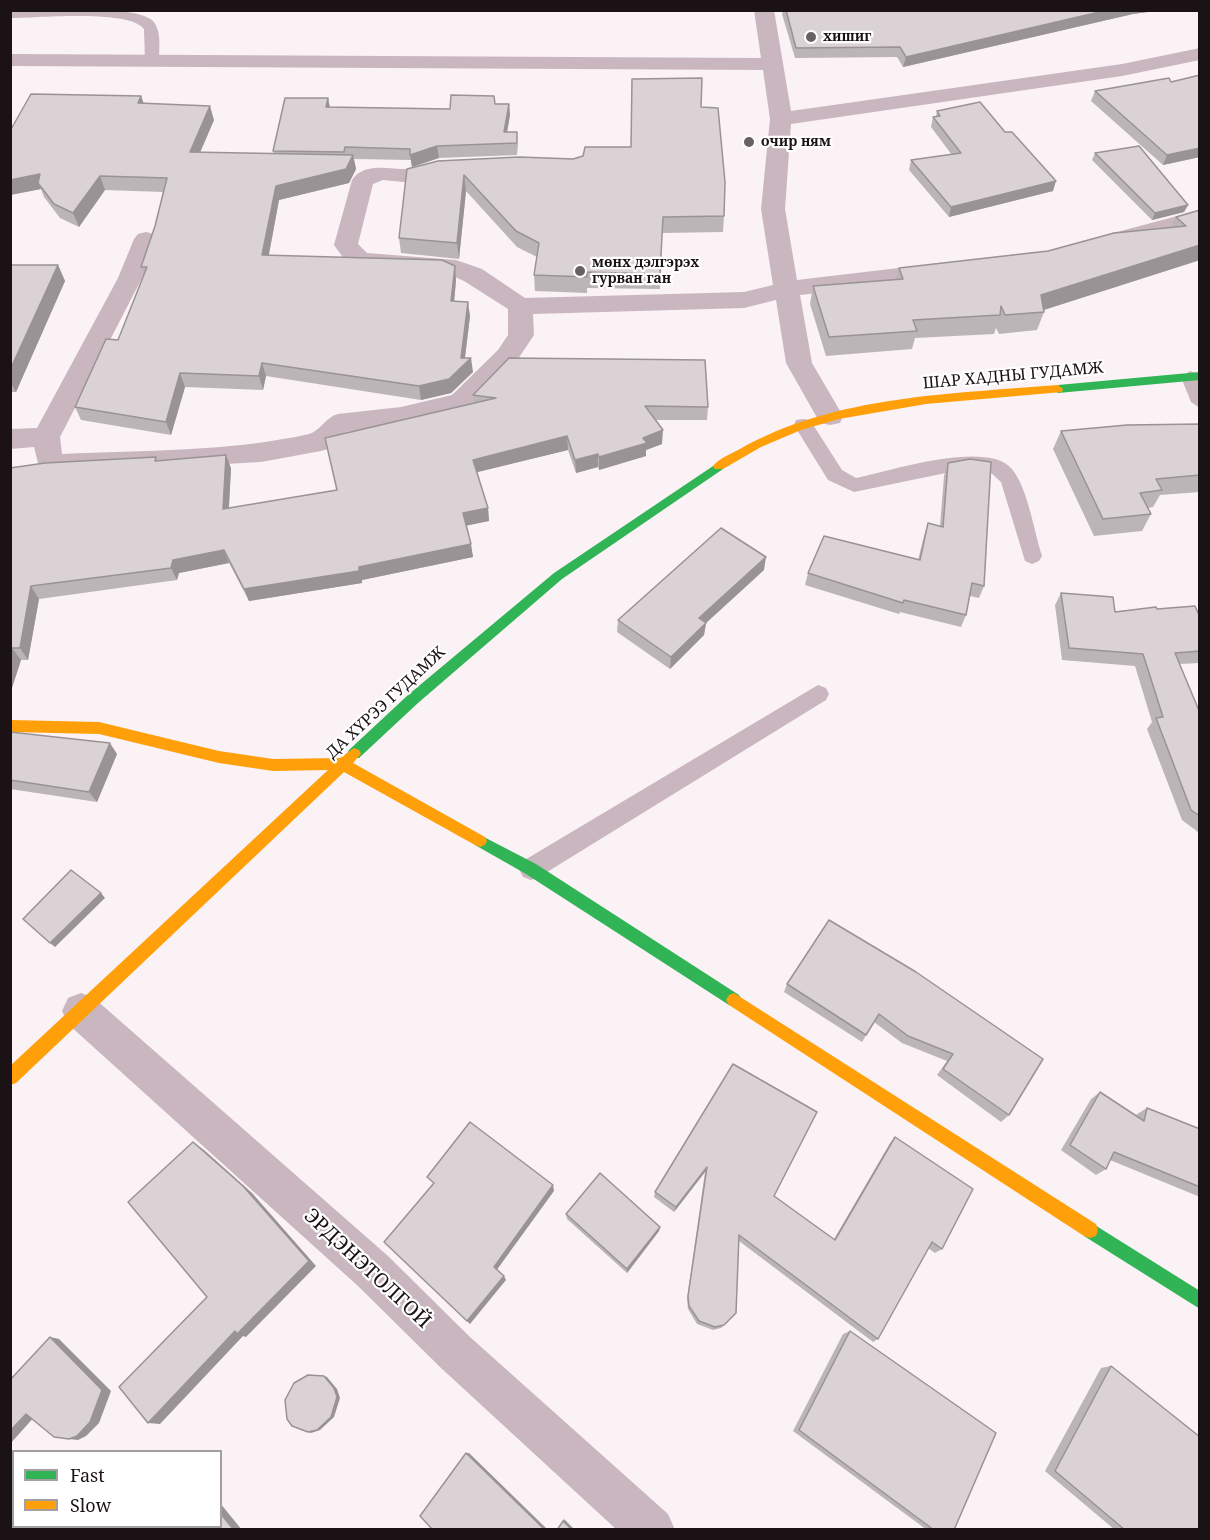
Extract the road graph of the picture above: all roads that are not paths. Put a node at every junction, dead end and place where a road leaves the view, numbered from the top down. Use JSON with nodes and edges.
{"nodes":[{"id":1,"x":764,"y":10,"type":"edge"},
{"id":2,"x":10,"y":14,"type":"edge"},
{"id":3,"x":1200,"y":54,"type":"edge"},
{"id":4,"x":10,"y":60,"type":"edge"},
{"id":5,"x":152,"y":61,"type":"junction"},
{"id":6,"x":772,"y":64,"type":"junction"},
{"id":7,"x":780,"y":119,"type":"junction"},
{"id":8,"x":469,"y":165,"type":"edge"},
{"id":9,"x":1200,"y":217,"type":"edge"},
{"id":10,"x":146,"y":238,"type":"dead end"},
{"id":11,"x":1087,"y":247,"type":"edge"},
{"id":12,"x":960,"y":268,"type":"edge"},
{"id":13,"x":787,"y":289,"type":"junction"},
{"id":14,"x":520,"y":306,"type":"junction"},
{"id":15,"x":1195,"y":377,"type":"edge"},
{"id":16,"x":1200,"y":402,"type":"edge"},
{"id":17,"x":830,"y":416,"type":"junction"},
{"id":18,"x":803,"y":425,"type":"junction"},
{"id":19,"x":46,"y":438,"type":"junction"},
{"id":20,"x":10,"y":439,"type":"edge"},
{"id":21,"x":1032,"y":556,"type":"dead end"},
{"id":22,"x":818,"y":694,"type":"dead end"},
{"id":23,"x":10,"y":726,"type":"edge"},
{"id":24,"x":343,"y":764,"type":"junction"},
{"id":25,"x":531,"y":868,"type":"junction"},
{"id":26,"x":81,"y":1011,"type":"junction"},
{"id":27,"x":10,"y":1077,"type":"edge"},
{"id":28,"x":1200,"y":1301,"type":"edge"},
{"id":29,"x":652,"y":1530,"type":"edge"}],
"edges":[{"from":1,"to":6,"type":"street"},
{"from":2,"to":5,"type":"lane"},
{"from":3,"to":7,"type":"street"},
{"from":4,"to":5,"type":"street"},
{"from":5,"to":6,"type":"street"},
{"from":6,"to":7,"type":"street"},
{"from":7,"to":13,"type":"street"},
{"from":8,"to":14,"type":"street"},
{"from":9,"to":11,"type":"street"},
{"from":10,"to":19,"type":"street"},
{"from":12,"to":13,"type":"street"},
{"from":13,"to":14,"type":"street"},
{"from":13,"to":17,"type":"street"},
{"from":14,"to":19,"type":"street"},
{"from":15,"to":16,"type":"lane"},
{"from":15,"to":17,"type":"main road","name":"ШАР ХАДНЫ ГУДАМЖ"},
{"from":17,"to":18,"type":"main road","name":"ДА ХҮРЭЭ ГУДАМЖ"},
{"from":18,"to":21,"type":"lane"},
{"from":18,"to":24,"type":"main road","name":"ДА ХҮРЭЭ ГУДАМЖ"},
{"from":19,"to":20,"type":"street"},
{"from":22,"to":25,"type":"lane"},
{"from":23,"to":24,"type":"main road"},
{"from":24,"to":25,"type":"main road"},
{"from":24,"to":26,"type":"main road","name":"ДА ХҮРЭЭ ГУДАМЖ"},
{"from":25,"to":28,"type":"main road"},
{"from":26,"to":27,"type":"main road","name":"ДА ХҮРЭЭ ГУДАМЖ"},
{"from":26,"to":29,"type":"street","name":"ЭРДЭНЭТОЛГОЙ"}]}
